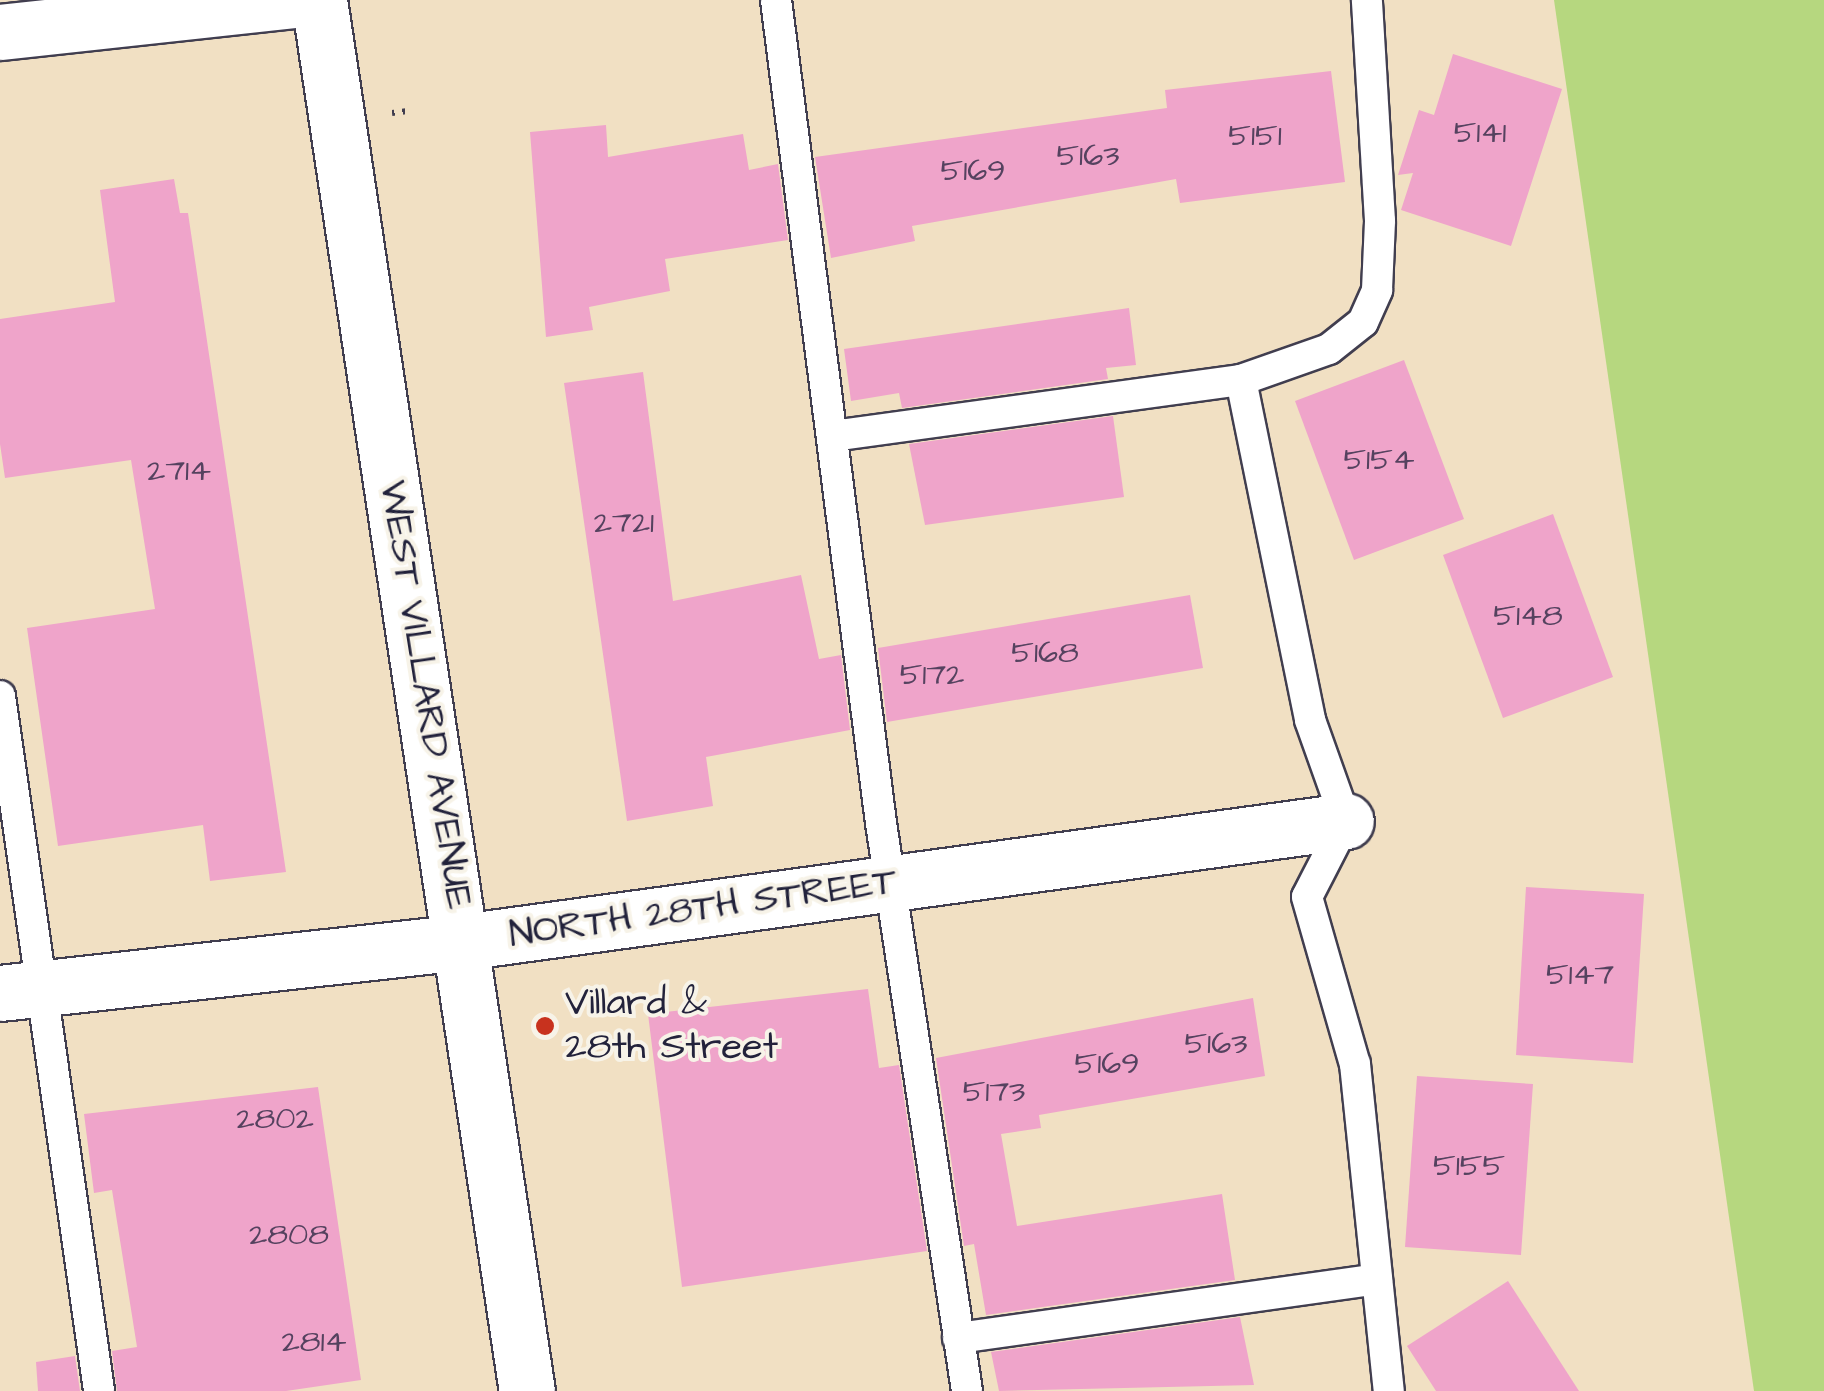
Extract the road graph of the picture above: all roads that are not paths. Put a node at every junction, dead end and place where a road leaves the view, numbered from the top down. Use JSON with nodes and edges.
{"nodes":[{"id":1,"x":295,"y":0,"type":"edge"},
{"id":2,"x":319,"y":0,"type":"edge"},
{"id":3,"x":776,"y":0,"type":"edge"},
{"id":4,"x":1367,"y":0,"type":"edge"},
{"id":5,"x":0,"y":32,"type":"edge"},
{"id":6,"x":1241,"y":380,"type":"junction"},
{"id":7,"x":832,"y":436,"type":"junction"},
{"id":8,"x":0,"y":696,"type":"edge"},
{"id":9,"x":1346,"y":820,"type":"junction"},
{"id":10,"x":890,"y":883,"type":"junction"},
{"id":11,"x":462,"y":942,"type":"junction"},
{"id":12,"x":23,"y":990,"type":"edge"},
{"id":13,"x":1378,"y":1279,"type":"junction"},
{"id":14,"x":958,"y":1338,"type":"junction"},
{"id":15,"x":100,"y":1391,"type":"edge"},
{"id":16,"x":527,"y":1391,"type":"edge"},
{"id":17,"x":966,"y":1391,"type":"edge"},
{"id":18,"x":1389,"y":1391,"type":"edge"}],
"edges":[{"from":1,"to":5,"type":"street"},
{"from":2,"to":11,"type":"street","name":"WEST VILLARD AVENUE"},
{"from":3,"to":7,"type":"lane"},
{"from":4,"to":6,"type":"lane"},
{"from":6,"to":7,"type":"lane"},
{"from":6,"to":9,"type":"lane"},
{"from":7,"to":10,"type":"lane"},
{"from":8,"to":12,"type":"lane"},
{"from":9,"to":10,"type":"street","name":"NORTH 28TH STREET"},
{"from":9,"to":13,"type":"lane"},
{"from":10,"to":11,"type":"street","name":"NORTH 28TH STREET"},
{"from":10,"to":14,"type":"lane"},
{"from":11,"to":12,"type":"street","name":"NORTH 28TH STREET"},
{"from":11,"to":16,"type":"street","name":"WEST VILLARD AVENUE"},
{"from":12,"to":15,"type":"lane"},
{"from":13,"to":14,"type":"lane"},
{"from":13,"to":18,"type":"lane"},
{"from":14,"to":17,"type":"lane"}]}
